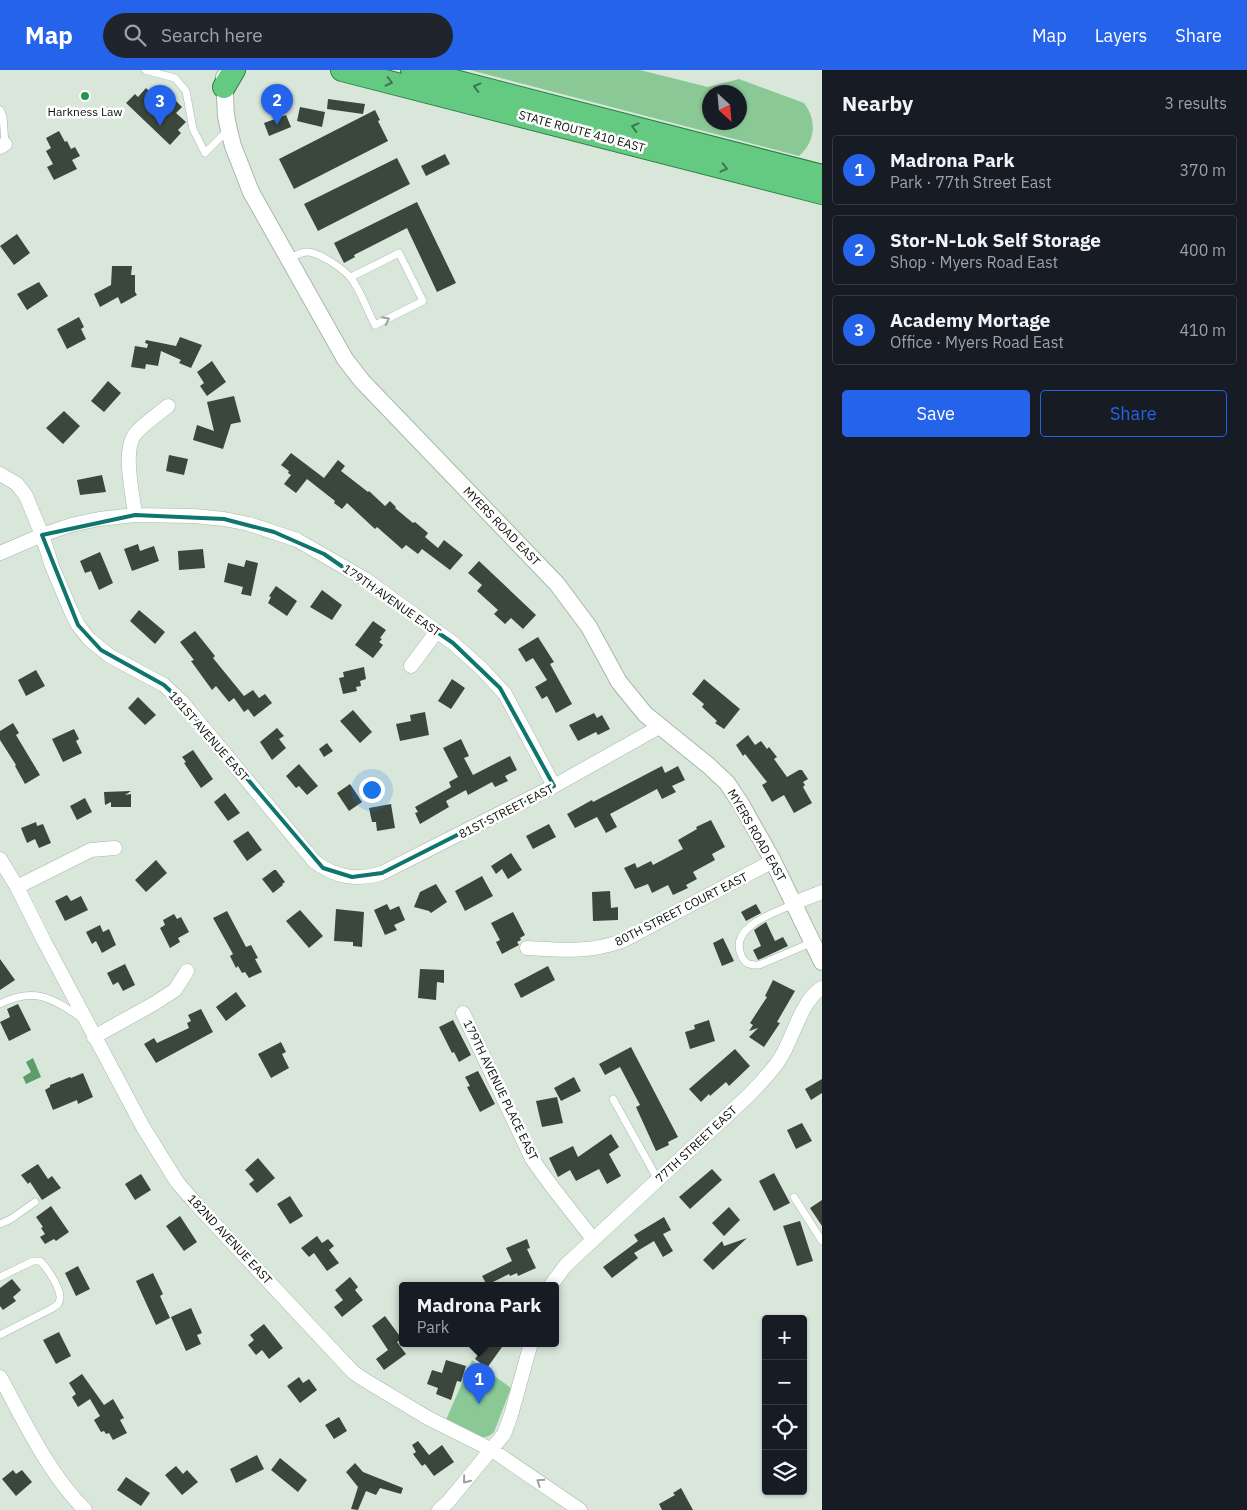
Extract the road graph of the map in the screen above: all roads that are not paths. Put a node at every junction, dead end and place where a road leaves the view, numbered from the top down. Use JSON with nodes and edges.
{"nodes":[{"id":1,"x":145,"y":70,"type":"edge"},
{"id":2,"x":342,"y":70,"type":"edge"},
{"id":3,"x":412,"y":70,"type":"edge"},
{"id":4,"x":441,"y":74,"type":"edge"},
{"id":5,"x":227,"y":76,"type":"edge"},
{"id":6,"x":0,"y":110,"type":"edge"},
{"id":7,"x":229,"y":130,"type":"junction"},
{"id":8,"x":2,"y":145,"type":"edge"},
{"id":9,"x":822,"y":176,"type":"edge"},
{"id":10,"x":822,"y":193,"type":"edge"},
{"id":11,"x":289,"y":259,"type":"junction"},
{"id":12,"x":351,"y":277,"type":"junction"},
{"id":13,"x":168,"y":406,"type":"dead end"},
{"id":14,"x":0,"y":474,"type":"edge"},
{"id":15,"x":135,"y":515,"type":"junction"},
{"id":16,"x":42,"y":535,"type":"junction"},
{"id":17,"x":0,"y":553,"type":"edge"},
{"id":18,"x":437,"y":631,"type":"junction"},
{"id":19,"x":411,"y":666,"type":"dead end"},
{"id":20,"x":661,"y":726,"type":"junction"},
{"id":21,"x":554,"y":786,"type":"junction"},
{"id":22,"x":115,"y":848,"type":"dead end"},
{"id":23,"x":0,"y":859,"type":"edge"},
{"id":24,"x":773,"y":861,"type":"junction"},
{"id":25,"x":345,"y":876,"type":"joint"},
{"id":26,"x":17,"y":887,"type":"junction"},
{"id":27,"x":822,"y":892,"type":"edge"},
{"id":28,"x":794,"y":904,"type":"junction"},
{"id":29,"x":812,"y":942,"type":"junction"},
{"id":30,"x":527,"y":948,"type":"dead end"},
{"id":31,"x":822,"y":962,"type":"edge"},
{"id":32,"x":187,"y":971,"type":"dead end"},
{"id":33,"x":822,"y":988,"type":"edge"},
{"id":34,"x":0,"y":1004,"type":"edge"},
{"id":35,"x":463,"y":1012,"type":"dead end"},
{"id":36,"x":85,"y":1020,"type":"junction"},
{"id":37,"x":94,"y":1037,"type":"junction"},
{"id":38,"x":613,"y":1099,"type":"dead end"},
{"id":39,"x":658,"y":1180,"type":"junction"},
{"id":40,"x":794,"y":1197,"type":"dead end"},
{"id":41,"x":35,"y":1202,"type":"dead end"},
{"id":42,"x":0,"y":1224,"type":"edge"},
{"id":43,"x":593,"y":1239,"type":"junction"},
{"id":44,"x":822,"y":1241,"type":"edge"},
{"id":45,"x":0,"y":1277,"type":"edge"},
{"id":46,"x":553,"y":1282,"type":"edge"},
{"id":47,"x":0,"y":1335,"type":"edge"},
{"id":48,"x":530,"y":1347,"type":"edge"},
{"id":49,"x":0,"y":1377,"type":"edge"},
{"id":50,"x":492,"y":1450,"type":"junction"},
{"id":51,"x":85,"y":1510,"type":"edge"},
{"id":52,"x":439,"y":1510,"type":"edge"},
{"id":53,"x":580,"y":1510,"type":"edge"}],
"edges":[{"from":1,"to":7,"type":"lane"},
{"from":2,"to":10,"type":"highway","name":"STATE ROUTE 410 EAST","one_way":true},
{"from":3,"to":4,"type":"highway","name":"STATE ROUTE 410 EAST"},
{"from":9,"to":4,"type":"highway","name":"STATE ROUTE 410 EAST","one_way":true},
{"from":5,"to":7,"type":"street","name":"MYERS ROAD EAST"},
{"from":6,"to":8,"type":"lane"},
{"from":7,"to":11,"type":"street","name":"MYERS ROAD EAST"},
{"from":11,"to":12,"type":"lane"},
{"from":11,"to":20,"type":"street","name":"MYERS ROAD EAST"},
{"from":12,"to":12,"type":"lane","one_way":true},
{"from":13,"to":15,"type":"street"},
{"from":14,"to":16,"type":"street","name":"181ST AVENUE EAST"},
{"from":15,"to":16,"type":"street","name":"179TH AVENUE EAST"},
{"from":15,"to":18,"type":"street","name":"179TH AVENUE EAST"},
{"from":16,"to":17,"type":"street","name":"179TH AVENUE EAST"},
{"from":16,"to":25,"type":"street","name":"181ST AVENUE EAST"},
{"from":18,"to":19,"type":"street"},
{"from":18,"to":21,"type":"street","name":"179TH AVENUE EAST"},
{"from":20,"to":21,"type":"street","name":"81ST STREET EAST"},
{"from":20,"to":24,"type":"street","name":"MYERS ROAD EAST"},
{"from":21,"to":25,"type":"street","name":"81ST STREET EAST"},
{"from":22,"to":26,"type":"street"},
{"from":23,"to":26,"type":"street","name":"182ND AVENUE EAST"},
{"from":24,"to":28,"type":"street","name":"MYERS ROAD EAST"},
{"from":24,"to":30,"type":"street","name":"80TH STREET COURT EAST"},
{"from":26,"to":36,"type":"street","name":"182ND AVENUE EAST"},
{"from":27,"to":28,"type":"street"},
{"from":28,"to":29,"type":"street","name":"MYERS ROAD EAST"},
{"from":28,"to":29,"type":"lane"},
{"from":29,"to":31,"type":"street","name":"MYERS ROAD EAST"},
{"from":32,"to":37,"type":"street"},
{"from":33,"to":39,"type":"street","name":"77TH STREET EAST"},
{"from":34,"to":36,"type":"lane"},
{"from":35,"to":43,"type":"street","name":"179TH AVENUE PLACE EAST"},
{"from":36,"to":37,"type":"street","name":"182ND AVENUE EAST"},
{"from":37,"to":50,"type":"street","name":"182ND AVENUE EAST"},
{"from":38,"to":39,"type":"lane"},
{"from":39,"to":43,"type":"street","name":"77TH STREET EAST"},
{"from":40,"to":44,"type":"lane"},
{"from":41,"to":42,"type":"lane"},
{"from":43,"to":46,"type":"street","name":"77TH STREET EAST"},
{"from":45,"to":47,"type":"lane"},
{"from":48,"to":50,"type":"street"},
{"from":49,"to":51,"type":"street"},
{"from":50,"to":52,"type":"street","one_way":true},
{"from":53,"to":50,"type":"street","name":"182ND AVENUE EAST","one_way":true}]}
